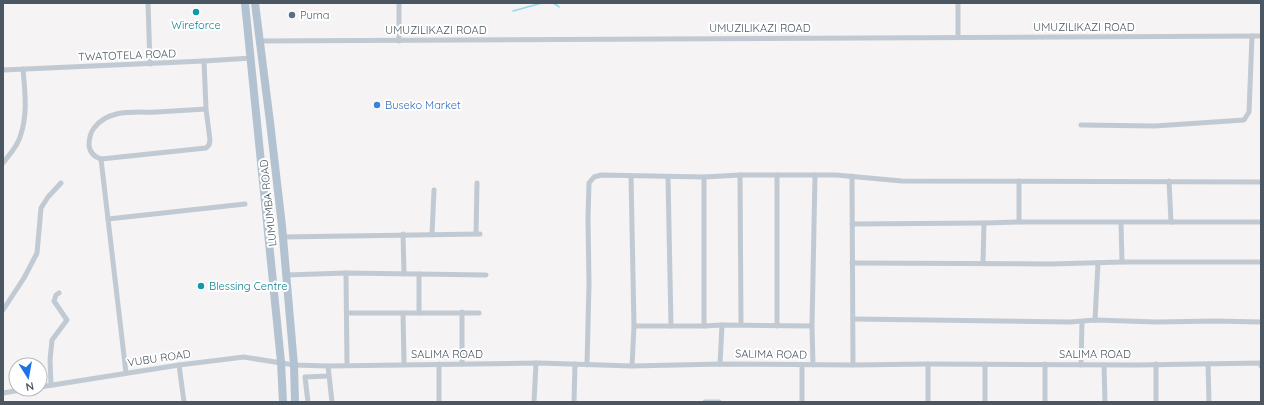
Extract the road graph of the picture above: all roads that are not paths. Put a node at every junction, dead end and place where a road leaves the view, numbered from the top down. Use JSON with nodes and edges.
{"nodes":[{"id":1,"x":148,"y":3,"type":"edge"},
{"id":2,"x":245,"y":3,"type":"edge"},
{"id":3,"x":255,"y":3,"type":"edge"},
{"id":4,"x":399,"y":3,"type":"edge"},
{"id":5,"x":958,"y":3,"type":"edge"},
{"id":6,"x":1252,"y":36,"type":"junction"},
{"id":7,"x":1261,"y":36,"type":"edge"},
{"id":8,"x":958,"y":37,"type":"junction"},
{"id":9,"x":259,"y":41,"type":"junction"},
{"id":10,"x":399,"y":41,"type":"junction"},
{"id":11,"x":251,"y":58,"type":"junction"},
{"id":12,"x":204,"y":62,"type":"junction"},
{"id":13,"x":150,"y":64,"type":"junction"},
{"id":14,"x":23,"y":69,"type":"junction"},
{"id":15,"x":3,"y":70,"type":"edge"},
{"id":16,"x":206,"y":109,"type":"junction"},
{"id":17,"x":1081,"y":125,"type":"dead end"},
{"id":18,"x":101,"y":159,"type":"junction"},
{"id":19,"x":3,"y":163,"type":"edge"},
{"id":20,"x":740,"y":175,"type":"junction"},
{"id":21,"x":777,"y":175,"type":"junction"},
{"id":22,"x":815,"y":175,"type":"junction"},
{"id":23,"x":631,"y":176,"type":"junction"},
{"id":24,"x":852,"y":176,"type":"junction"},
{"id":25,"x":668,"y":177,"type":"junction"},
{"id":26,"x":704,"y":177,"type":"junction"},
{"id":27,"x":1019,"y":181,"type":"junction"},
{"id":28,"x":1169,"y":182,"type":"junction"},
{"id":29,"x":1261,"y":182,"type":"edge"},
{"id":30,"x":61,"y":183,"type":"dead end"},
{"id":31,"x":477,"y":183,"type":"dead end"},
{"id":32,"x":434,"y":190,"type":"dead end"},
{"id":33,"x":245,"y":204,"type":"dead end"},
{"id":34,"x":108,"y":219,"type":"junction"},
{"id":35,"x":1019,"y":222,"type":"junction"},
{"id":36,"x":1171,"y":222,"type":"junction"},
{"id":37,"x":1261,"y":222,"type":"edge"},
{"id":38,"x":984,"y":223,"type":"junction"},
{"id":39,"x":1122,"y":223,"type":"junction"},
{"id":40,"x":852,"y":224,"type":"junction"},
{"id":41,"x":403,"y":234,"type":"junction"},
{"id":42,"x":432,"y":234,"type":"junction"},
{"id":43,"x":282,"y":237,"type":"junction"},
{"id":44,"x":1122,"y":262,"type":"junction"},
{"id":45,"x":1261,"y":262,"type":"edge"},
{"id":46,"x":852,"y":263,"type":"junction"},
{"id":47,"x":983,"y":263,"type":"junction"},
{"id":48,"x":1098,"y":263,"type":"junction"},
{"id":49,"x":346,"y":273,"type":"junction"},
{"id":50,"x":404,"y":274,"type":"junction"},
{"id":51,"x":419,"y":274,"type":"junction"},
{"id":52,"x":286,"y":275,"type":"junction"},
{"id":53,"x":486,"y":275,"type":"dead end"},
{"id":54,"x":59,"y":293,"type":"dead end"},
{"id":55,"x":3,"y":310,"type":"edge"},
{"id":56,"x":419,"y":312,"type":"junction"},
{"id":57,"x":462,"y":312,"type":"junction"},
{"id":58,"x":347,"y":313,"type":"junction"},
{"id":59,"x":403,"y":313,"type":"junction"},
{"id":60,"x":479,"y":313,"type":"dead end"},
{"id":61,"x":853,"y":319,"type":"junction"},
{"id":62,"x":1095,"y":320,"type":"junction"},
{"id":63,"x":1082,"y":322,"type":"junction"},
{"id":64,"x":1261,"y":322,"type":"edge"},
{"id":65,"x":722,"y":325,"type":"junction"},
{"id":66,"x":741,"y":325,"type":"junction"},
{"id":67,"x":634,"y":326,"type":"junction"},
{"id":68,"x":671,"y":326,"type":"junction"},
{"id":69,"x":704,"y":326,"type":"junction"},
{"id":70,"x":776,"y":326,"type":"junction"},
{"id":71,"x":812,"y":326,"type":"junction"},
{"id":72,"x":281,"y":362,"type":"junction"},
{"id":73,"x":536,"y":363,"type":"junction"},
{"id":74,"x":294,"y":364,"type":"junction"},
{"id":75,"x":404,"y":364,"type":"junction"},
{"id":76,"x":439,"y":364,"type":"junction"},
{"id":77,"x":462,"y":364,"type":"junction"},
{"id":78,"x":575,"y":364,"type":"junction"},
{"id":79,"x":720,"y":364,"type":"junction"},
{"id":80,"x":928,"y":364,"type":"junction"},
{"id":81,"x":984,"y":364,"type":"junction"},
{"id":82,"x":1045,"y":364,"type":"junction"},
{"id":83,"x":1081,"y":364,"type":"junction"},
{"id":84,"x":1156,"y":364,"type":"junction"},
{"id":85,"x":1208,"y":364,"type":"junction"},
{"id":86,"x":180,"y":365,"type":"junction"},
{"id":87,"x":348,"y":365,"type":"junction"},
{"id":88,"x":587,"y":365,"type":"junction"},
{"id":89,"x":802,"y":365,"type":"junction"},
{"id":90,"x":813,"y":365,"type":"junction"},
{"id":91,"x":853,"y":365,"type":"junction"},
{"id":92,"x":1104,"y":365,"type":"junction"},
{"id":93,"x":1261,"y":365,"type":"edge"},
{"id":94,"x":328,"y":366,"type":"junction"},
{"id":95,"x":632,"y":366,"type":"junction"},
{"id":96,"x":126,"y":373,"type":"junction"},
{"id":97,"x":329,"y":376,"type":"junction"},
{"id":98,"x":51,"y":385,"type":"junction"},
{"id":99,"x":48,"y":386,"type":"edge"},
{"id":100,"x":184,"y":402,"type":"edge"},
{"id":101,"x":283,"y":402,"type":"edge"},
{"id":102,"x":295,"y":402,"type":"edge"},
{"id":103,"x":308,"y":402,"type":"edge"},
{"id":104,"x":332,"y":402,"type":"edge"},
{"id":105,"x":439,"y":402,"type":"edge"},
{"id":106,"x":534,"y":402,"type":"edge"},
{"id":107,"x":574,"y":402,"type":"edge"},
{"id":108,"x":706,"y":402,"type":"edge"},
{"id":109,"x":719,"y":402,"type":"edge"},
{"id":110,"x":802,"y":402,"type":"edge"},
{"id":111,"x":928,"y":402,"type":"edge"},
{"id":112,"x":985,"y":402,"type":"edge"},
{"id":113,"x":1045,"y":402,"type":"edge"},
{"id":114,"x":1105,"y":402,"type":"edge"},
{"id":115,"x":1156,"y":402,"type":"edge"},
{"id":116,"x":1209,"y":402,"type":"edge"}],
"edges":[{"from":1,"to":13,"type":"street"},
{"from":2,"to":11,"type":"main road","name":"LUMUMBA ROAD"},
{"from":3,"to":9,"type":"main road","name":"LUMUMBA ROAD"},
{"from":4,"to":10,"type":"street"},
{"from":5,"to":8,"type":"street"},
{"from":6,"to":7,"type":"street","name":"UMUZILIKAZI ROAD"},
{"from":6,"to":8,"type":"street","name":"UMUZILIKAZI ROAD"},
{"from":6,"to":17,"type":"street"},
{"from":8,"to":10,"type":"street","name":"UMUZILIKAZI ROAD"},
{"from":9,"to":10,"type":"street","name":"UMUZILIKAZI ROAD"},
{"from":9,"to":43,"type":"main road","name":"LUMUMBA ROAD"},
{"from":11,"to":12,"type":"street","name":"TWATOTELA ROAD"},
{"from":11,"to":72,"type":"main road","name":"LUMUMBA ROAD"},
{"from":12,"to":13,"type":"street","name":"TWATOTELA ROAD"},
{"from":12,"to":16,"type":"street"},
{"from":13,"to":14,"type":"street","name":"TWATOTELA ROAD"},
{"from":14,"to":15,"type":"street","name":"TWATOTELA ROAD"},
{"from":14,"to":19,"type":"street"},
{"from":16,"to":18,"type":"street"},
{"from":16,"to":18,"type":"street"},
{"from":18,"to":34,"type":"street"},
{"from":20,"to":21,"type":"street"},
{"from":20,"to":26,"type":"street"},
{"from":20,"to":66,"type":"street"},
{"from":21,"to":22,"type":"street"},
{"from":21,"to":70,"type":"street"},
{"from":22,"to":24,"type":"street"},
{"from":22,"to":71,"type":"street"},
{"from":23,"to":25,"type":"street"},
{"from":23,"to":67,"type":"street"},
{"from":23,"to":88,"type":"street"},
{"from":24,"to":27,"type":"street"},
{"from":24,"to":40,"type":"street"},
{"from":25,"to":26,"type":"street"},
{"from":25,"to":68,"type":"street"},
{"from":26,"to":69,"type":"street"},
{"from":27,"to":28,"type":"street"},
{"from":27,"to":35,"type":"street"},
{"from":28,"to":29,"type":"street"},
{"from":28,"to":36,"type":"street"},
{"from":30,"to":55,"type":"street"},
{"from":31,"to":42,"type":"street"},
{"from":32,"to":42,"type":"street"},
{"from":33,"to":34,"type":"street"},
{"from":34,"to":96,"type":"street"},
{"from":35,"to":38,"type":"street"},
{"from":35,"to":39,"type":"street"},
{"from":36,"to":37,"type":"street"},
{"from":36,"to":39,"type":"street"},
{"from":38,"to":40,"type":"street"},
{"from":38,"to":47,"type":"street"},
{"from":39,"to":44,"type":"street"},
{"from":40,"to":46,"type":"street"},
{"from":41,"to":42,"type":"street"},
{"from":41,"to":43,"type":"street"},
{"from":41,"to":50,"type":"street"},
{"from":43,"to":52,"type":"main road","name":"LUMUMBA ROAD"},
{"from":44,"to":45,"type":"street"},
{"from":44,"to":48,"type":"street"},
{"from":46,"to":47,"type":"street"},
{"from":46,"to":61,"type":"street"},
{"from":47,"to":48,"type":"street"},
{"from":48,"to":62,"type":"street"},
{"from":49,"to":50,"type":"street"},
{"from":49,"to":52,"type":"street"},
{"from":49,"to":58,"type":"street"},
{"from":50,"to":51,"type":"street"},
{"from":51,"to":53,"type":"street"},
{"from":51,"to":56,"type":"street"},
{"from":52,"to":74,"type":"main road","name":"LUMUMBA ROAD"},
{"from":54,"to":98,"type":"street"},
{"from":56,"to":57,"type":"street"},
{"from":56,"to":59,"type":"street"},
{"from":57,"to":60,"type":"street"},
{"from":57,"to":77,"type":"street"},
{"from":58,"to":59,"type":"street"},
{"from":58,"to":87,"type":"street"},
{"from":59,"to":75,"type":"street"},
{"from":61,"to":63,"type":"street"},
{"from":61,"to":91,"type":"street"},
{"from":62,"to":63,"type":"street"},
{"from":62,"to":64,"type":"street"},
{"from":63,"to":83,"type":"street"},
{"from":65,"to":66,"type":"street"},
{"from":65,"to":69,"type":"street"},
{"from":65,"to":79,"type":"street"},
{"from":66,"to":70,"type":"street"},
{"from":67,"to":68,"type":"street"},
{"from":67,"to":95,"type":"street"},
{"from":68,"to":69,"type":"street"},
{"from":70,"to":71,"type":"street"},
{"from":71,"to":90,"type":"street"},
{"from":72,"to":74,"type":"street","name":"SALIMA ROAD"},
{"from":72,"to":86,"type":"street","name":"VUBU ROAD"},
{"from":72,"to":101,"type":"main road","name":"LUMUMBA ROAD"},
{"from":73,"to":77,"type":"street","name":"SALIMA ROAD"},
{"from":73,"to":78,"type":"street","name":"SALIMA ROAD"},
{"from":73,"to":106,"type":"street"},
{"from":74,"to":94,"type":"street","name":"SALIMA ROAD"},
{"from":74,"to":102,"type":"main road","name":"LUMUMBA ROAD"},
{"from":75,"to":76,"type":"street","name":"SALIMA ROAD"},
{"from":75,"to":87,"type":"street","name":"SALIMA ROAD"},
{"from":76,"to":77,"type":"street","name":"SALIMA ROAD"},
{"from":76,"to":105,"type":"street"},
{"from":78,"to":88,"type":"street","name":"SALIMA ROAD"},
{"from":78,"to":107,"type":"street"},
{"from":79,"to":89,"type":"street","name":"SALIMA ROAD"},
{"from":79,"to":95,"type":"street","name":"SALIMA ROAD"},
{"from":80,"to":81,"type":"street","name":"SALIMA ROAD"},
{"from":80,"to":91,"type":"street","name":"SALIMA ROAD"},
{"from":80,"to":111,"type":"street"},
{"from":81,"to":82,"type":"street","name":"SALIMA ROAD"},
{"from":81,"to":112,"type":"street"},
{"from":82,"to":83,"type":"street","name":"SALIMA ROAD"},
{"from":82,"to":113,"type":"street"},
{"from":83,"to":92,"type":"street","name":"SALIMA ROAD"},
{"from":84,"to":85,"type":"street","name":"SALIMA ROAD"},
{"from":84,"to":92,"type":"street","name":"SALIMA ROAD"},
{"from":84,"to":115,"type":"street"},
{"from":85,"to":93,"type":"street","name":"SALIMA ROAD"},
{"from":85,"to":116,"type":"street"},
{"from":86,"to":96,"type":"street","name":"VUBU ROAD"},
{"from":86,"to":100,"type":"street"},
{"from":87,"to":94,"type":"street","name":"SALIMA ROAD"},
{"from":88,"to":95,"type":"street","name":"SALIMA ROAD"},
{"from":89,"to":90,"type":"street","name":"SALIMA ROAD"},
{"from":89,"to":110,"type":"street"},
{"from":90,"to":91,"type":"street","name":"SALIMA ROAD"},
{"from":92,"to":114,"type":"street"},
{"from":94,"to":97,"type":"street"},
{"from":96,"to":98,"type":"street","name":"VUBU ROAD"},
{"from":97,"to":103,"type":"street"},
{"from":97,"to":104,"type":"street"},
{"from":98,"to":99,"type":"street","name":"VUBU ROAD"},
{"from":108,"to":109,"type":"street"}]}
